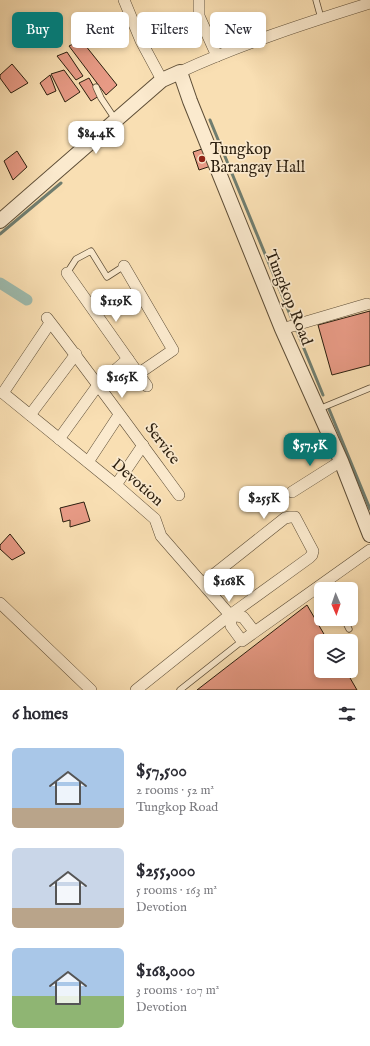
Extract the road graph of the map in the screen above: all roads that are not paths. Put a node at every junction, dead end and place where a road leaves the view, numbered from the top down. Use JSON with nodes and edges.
{"nodes":[{"id":1,"x":124,"y":0,"type":"edge"},
{"id":2,"x":199,"y":0,"type":"edge"},
{"id":3,"x":316,"y":0,"type":"edge"},
{"id":4,"x":370,"y":3,"type":"edge"},
{"id":5,"x":321,"y":18,"type":"junction"},
{"id":6,"x":217,"y":56,"type":"junction"},
{"id":7,"x":180,"y":72,"type":"junction"},
{"id":8,"x":162,"y":80,"type":"junction"},
{"id":9,"x":96,"y":87,"type":"dead end"},
{"id":10,"x":116,"y":120,"type":"junction"},
{"id":11,"x":1,"y":218,"type":"edge"},
{"id":12,"x":124,"y":266,"type":"joint"},
{"id":13,"x":67,"y":273,"type":"joint"},
{"id":14,"x":367,"y":304,"type":"dead end"},
{"id":15,"x":282,"y":329,"type":"junction"},
{"id":16,"x":76,"y":354,"type":"junction"},
{"id":17,"x":128,"y":359,"type":"junction"},
{"id":18,"x":138,"y":374,"type":"junction"},
{"id":19,"x":98,"y":385,"type":"junction"},
{"id":20,"x":147,"y":386,"type":"dead end"},
{"id":21,"x":370,"y":388,"type":"edge"},
{"id":22,"x":3,"y":393,"type":"joint"},
{"id":23,"x":318,"y":410,"type":"junction"},
{"id":24,"x":30,"y":415,"type":"junction"},
{"id":25,"x":119,"y":415,"type":"junction"},
{"id":26,"x":59,"y":440,"type":"junction"},
{"id":27,"x":143,"y":445,"type":"junction"},
{"id":28,"x":341,"y":461,"type":"junction"},
{"id":29,"x":88,"y":462,"type":"junction"},
{"id":30,"x":116,"y":484,"type":"junction"},
{"id":31,"x":292,"y":492,"type":"dead end"},
{"id":32,"x":179,"y":495,"type":"dead end"},
{"id":33,"x":370,"y":535,"type":"edge"},
{"id":34,"x":370,"y":550,"type":"edge"},
{"id":35,"x":331,"y":582,"type":"edge"},
{"id":36,"x":203,"y":583,"type":"junction"},
{"id":37,"x":314,"y":593,"type":"edge"},
{"id":38,"x":0,"y":604,"type":"edge"},
{"id":39,"x":230,"y":615,"type":"junction"},
{"id":40,"x":348,"y":626,"type":"edge"},
{"id":41,"x":349,"y":629,"type":"dead end"},
{"id":42,"x":254,"y":631,"type":"junction"},
{"id":43,"x":242,"y":640,"type":"junction"},
{"id":44,"x":91,"y":690,"type":"edge"},
{"id":45,"x":136,"y":690,"type":"edge"},
{"id":46,"x":180,"y":690,"type":"edge"}],
"edges":[{"from":1,"to":8,"type":"street"},
{"from":2,"to":6,"type":"street"},
{"from":3,"to":5,"type":"lane"},
{"from":4,"to":5,"type":"street"},
{"from":5,"to":6,"type":"street"},
{"from":6,"to":7,"type":"street"},
{"from":7,"to":8,"type":"street"},
{"from":7,"to":15,"type":"street","name":"Tungkop Road"},
{"from":8,"to":10,"type":"street"},
{"from":9,"to":10,"type":"lane"},
{"from":10,"to":11,"type":"street"},
{"from":12,"to":13,"type":"lane"},
{"from":12,"to":18,"type":"street"},
{"from":13,"to":17,"type":"street"},
{"from":14,"to":15,"type":"street"},
{"from":15,"to":23,"type":"street","name":"Tungkop Road"},
{"from":16,"to":19,"type":"street","name":"Service"},
{"from":16,"to":22,"type":"street","name":"Service"},
{"from":16,"to":24,"type":"street"},
{"from":17,"to":18,"type":"street"},
{"from":17,"to":19,"type":"street"},
{"from":18,"to":20,"type":"street"},
{"from":19,"to":25,"type":"street","name":"Service"},
{"from":19,"to":26,"type":"street"},
{"from":21,"to":23,"type":"lane"},
{"from":22,"to":24,"type":"street","name":"Devotion"},
{"from":23,"to":28,"type":"street","name":"Tungkop Road"},
{"from":24,"to":26,"type":"street","name":"Devotion"},
{"from":25,"to":27,"type":"street","name":"Service"},
{"from":25,"to":29,"type":"street"},
{"from":26,"to":29,"type":"street","name":"Devotion"},
{"from":27,"to":30,"type":"street"},
{"from":27,"to":32,"type":"street","name":"Service"},
{"from":28,"to":31,"type":"street"},
{"from":28,"to":33,"type":"street","name":"Tungkop Road"},
{"from":29,"to":30,"type":"street","name":"Devotion"},
{"from":30,"to":36,"type":"street","name":"Devotion"},
{"from":34,"to":35,"type":"street"},
{"from":36,"to":39,"type":"street","name":"Devotion"},
{"from":36,"to":39,"type":"street"},
{"from":37,"to":42,"type":"street"},
{"from":38,"to":44,"type":"street"},
{"from":39,"to":42,"type":"street","name":"Devotion"},
{"from":39,"to":43,"type":"street","name":"Devotion"},
{"from":39,"to":45,"type":"street"},
{"from":40,"to":41,"type":"lane"},
{"from":42,"to":43,"type":"street"},
{"from":43,"to":46,"type":"lane"}]}
